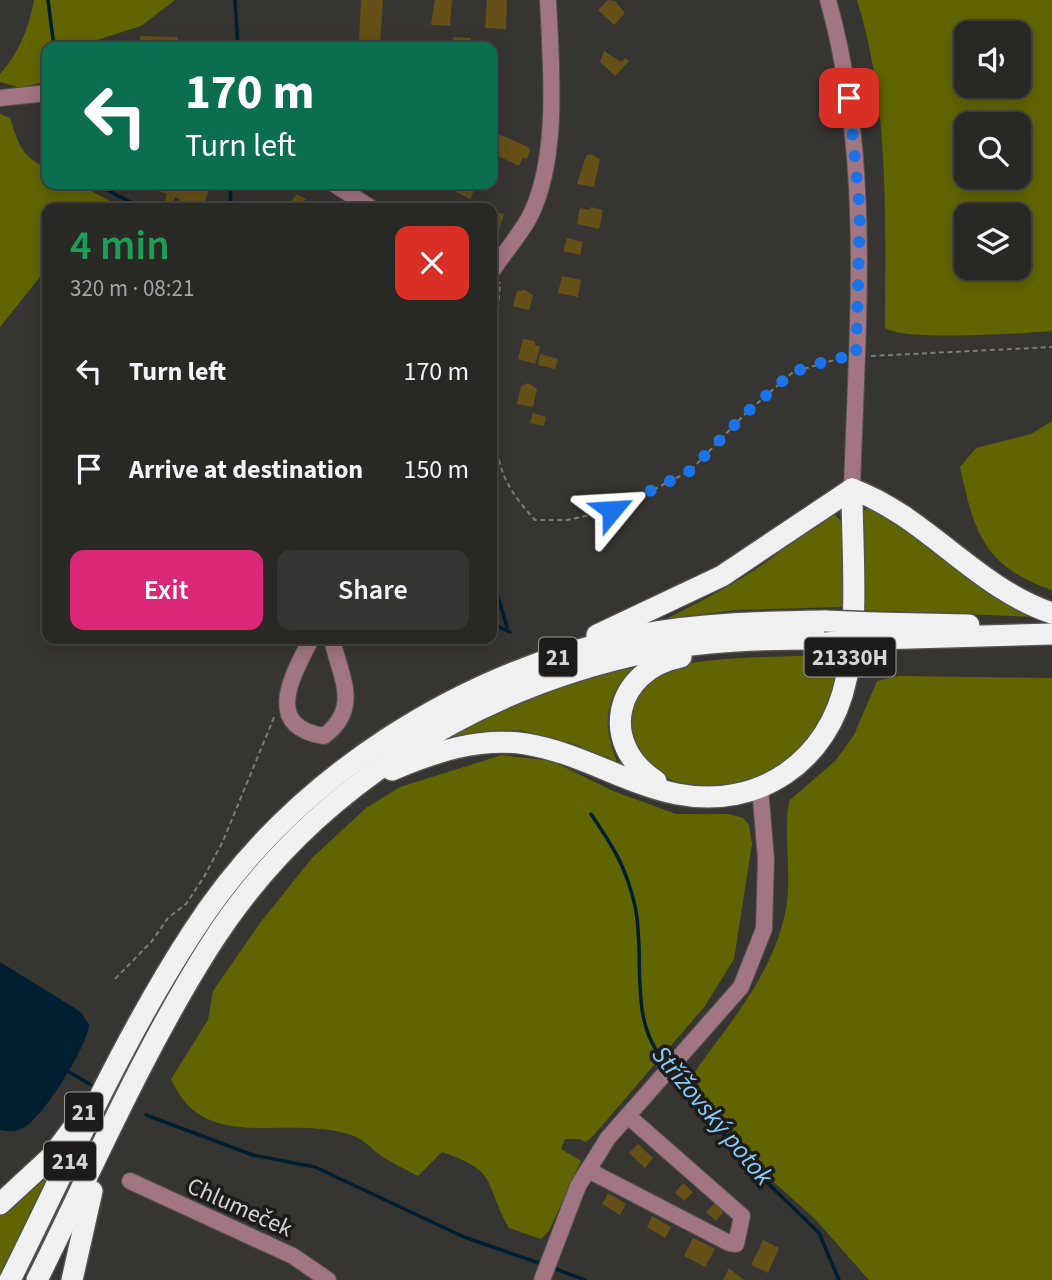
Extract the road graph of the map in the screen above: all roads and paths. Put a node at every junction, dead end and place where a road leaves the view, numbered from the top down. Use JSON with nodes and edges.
{"nodes":[{"id":1,"x":548,"y":0,"type":"edge"},
{"id":2,"x":828,"y":0,"type":"edge"},
{"id":3,"x":42,"y":94,"type":"edge"},
{"id":4,"x":0,"y":98,"type":"edge"},
{"id":5,"x":342,"y":189,"type":"edge"},
{"id":6,"x":363,"y":203,"type":"edge"},
{"id":7,"x":497,"y":255,"type":"edge"},
{"id":8,"x":1052,"y":347,"type":"edge"},
{"id":9,"x":856,"y":357,"type":"junction"},
{"id":10,"x":497,"y":453,"type":"edge"},
{"id":11,"x":852,"y":489,"type":"junction"},
{"id":12,"x":1052,"y":613,"type":"edge"},
{"id":13,"x":1052,"y":627,"type":"edge"},
{"id":14,"x":876,"y":631,"type":"junction"},
{"id":15,"x":825,"y":634,"type":"junction"},
{"id":16,"x":1052,"y":634,"type":"edge"},
{"id":17,"x":309,"y":644,"type":"edge"},
{"id":18,"x":333,"y":644,"type":"edge"},
{"id":19,"x":533,"y":665,"type":"junction"},
{"id":20,"x":286,"y":704,"type":"junction"},
{"id":21,"x":356,"y":786,"type":"junction"},
{"id":22,"x":760,"y":789,"type":"junction"},
{"id":23,"x":701,"y":797,"type":"junction"},
{"id":24,"x":115,"y":979,"type":"dead end"},
{"id":25,"x":129,"y":1042,"type":"junction"},
{"id":26,"x":628,"y":1116,"type":"junction"},
{"id":27,"x":103,"y":1148,"type":"junction"},
{"id":28,"x":588,"y":1170,"type":"junction"},
{"id":29,"x":130,"y":1181,"type":"dead end"},
{"id":30,"x":0,"y":1204,"type":"edge"},
{"id":31,"x":10,"y":1280,"type":"edge"},
{"id":32,"x":37,"y":1280,"type":"edge"},
{"id":33,"x":72,"y":1280,"type":"edge"},
{"id":34,"x":328,"y":1280,"type":"edge"},
{"id":35,"x":541,"y":1280,"type":"edge"}],
"edges":[{"from":1,"to":7,"type":"street"},
{"from":2,"to":9,"type":"street","number":"21330H"},
{"from":3,"to":4,"type":"street"},
{"from":5,"to":6,"type":"street"},
{"from":8,"to":9,"type":"path"},
{"from":9,"to":10,"type":"path"},
{"from":9,"to":11,"type":"street","number":"21330H"},
{"from":11,"to":12,"type":"highway"},
{"from":11,"to":19,"type":"highway"},
{"from":11,"to":22,"type":"highway","number":"21330H"},
{"from":13,"to":14,"type":"highway","number":"21"},
{"from":14,"to":15,"type":"highway","number":"21","bridge":true},
{"from":14,"to":16,"type":"highway","number":"21"},
{"from":15,"to":19,"type":"highway","number":"21"},
{"from":15,"to":21,"type":"highway","number":"21"},
{"from":15,"to":23,"type":"highway","number":"21"},
{"from":17,"to":20,"type":"street"},
{"from":18,"to":20,"type":"street"},
{"from":19,"to":25,"type":"highway","number":"21"},
{"from":20,"to":24,"type":"path"},
{"from":21,"to":23,"type":"highway","number":"21"},
{"from":21,"to":27,"type":"highway","number":"21"},
{"from":22,"to":23,"type":"highway"},
{"from":22,"to":26,"type":"street"},
{"from":25,"to":30,"type":"highway","number":"21"},
{"from":25,"to":31,"type":"highway","number":"214"},
{"from":26,"to":28,"type":"street"},
{"from":26,"to":28,"type":"street"},
{"from":27,"to":32,"type":"highway","number":"214"},
{"from":27,"to":33,"type":"highway","number":"21"},
{"from":28,"to":35,"type":"street"},
{"from":29,"to":34,"type":"street","name":"Chlumeček"}]}
